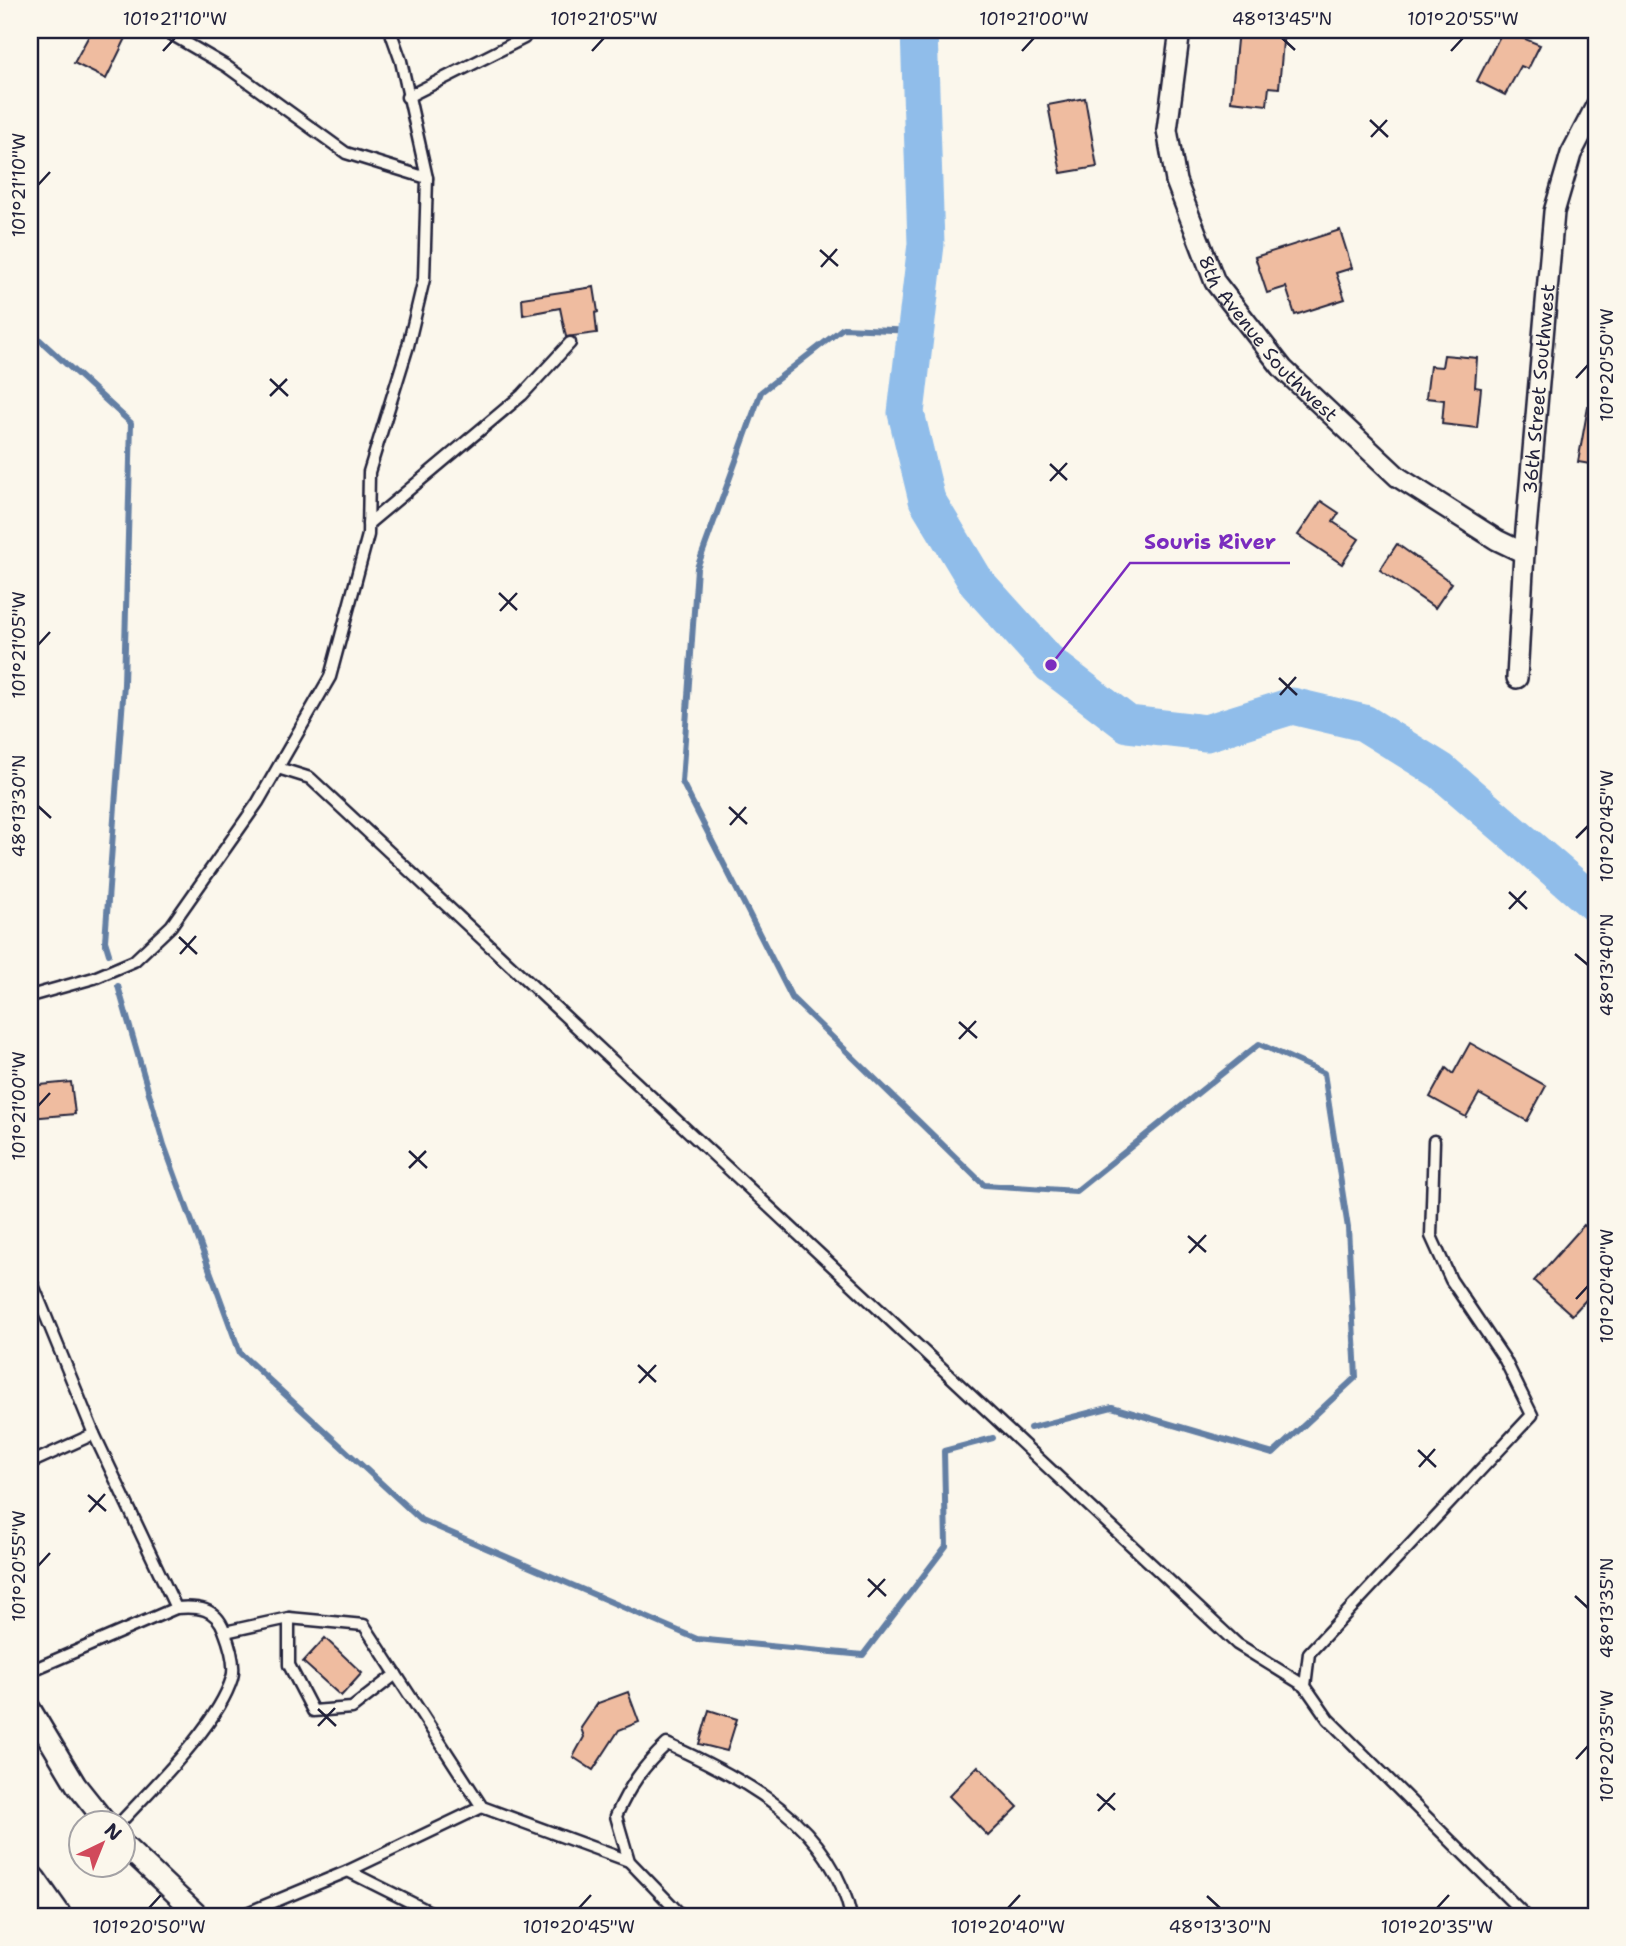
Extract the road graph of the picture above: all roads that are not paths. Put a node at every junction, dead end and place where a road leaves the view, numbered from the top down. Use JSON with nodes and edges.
{"nodes":[{"id":1,"x":164,"y":30,"type":"edge"},
{"id":2,"x":390,"y":30,"type":"edge"},
{"id":3,"x":521,"y":30,"type":"edge"},
{"id":4,"x":1181,"y":30,"type":"edge"},
{"id":5,"x":407,"y":97,"type":"junction"},
{"id":6,"x":1596,"y":106,"type":"edge"},
{"id":7,"x":427,"y":178,"type":"junction"},
{"id":8,"x":570,"y":343,"type":"dead end"},
{"id":9,"x":369,"y":524,"type":"junction"},
{"id":10,"x":1524,"y":553,"type":"junction"},
{"id":11,"x":1517,"y":678,"type":"dead end"},
{"id":12,"x":278,"y":768,"type":"junction"},
{"id":13,"x":30,"y":996,"type":"edge"},
{"id":14,"x":1434,"y":1141,"type":"dead end"},
{"id":15,"x":31,"y":1284,"type":"edge"},
{"id":16,"x":94,"y":1434,"type":"junction"},
{"id":17,"x":30,"y":1463,"type":"edge"},
{"id":18,"x":176,"y":1608,"type":"junction"},
{"id":19,"x":289,"y":1618,"type":"junction"},
{"id":20,"x":225,"y":1632,"type":"junction"},
{"id":21,"x":30,"y":1671,"type":"edge"},
{"id":22,"x":396,"y":1674,"type":"junction"},
{"id":23,"x":1305,"y":1686,"type":"junction"},
{"id":24,"x":30,"y":1708,"type":"edge"},
{"id":25,"x":482,"y":1807,"type":"junction"},
{"id":26,"x":96,"y":1810,"type":"edge"},
{"id":27,"x":133,"y":1810,"type":"edge"},
{"id":28,"x":136,"y":1856,"type":"edge"},
{"id":29,"x":629,"y":1861,"type":"junction"},
{"id":30,"x":348,"y":1871,"type":"junction"},
{"id":31,"x":30,"y":1882,"type":"edge"},
{"id":32,"x":54,"y":1916,"type":"edge"},
{"id":33,"x":199,"y":1916,"type":"edge"},
{"id":34,"x":240,"y":1916,"type":"edge"},
{"id":35,"x":438,"y":1916,"type":"edge"},
{"id":36,"x":682,"y":1916,"type":"edge"},
{"id":37,"x":851,"y":1916,"type":"edge"},
{"id":38,"x":1526,"y":1916,"type":"edge"}],
"edges":[{"from":1,"to":7,"type":"lane"},
{"from":2,"to":5,"type":"lane"},
{"from":3,"to":5,"type":"lane"},
{"from":4,"to":10,"type":"street","name":"8th Avenue Southwest"},
{"from":5,"to":7,"type":"lane"},
{"from":6,"to":10,"type":"street","name":"36th Street Southwest"},
{"from":7,"to":9,"type":"lane"},
{"from":8,"to":9,"type":"lane"},
{"from":9,"to":12,"type":"lane"},
{"from":10,"to":11,"type":"street","name":"36th Street Southwest"},
{"from":12,"to":13,"type":"lane"},
{"from":12,"to":23,"type":"lane"},
{"from":14,"to":23,"type":"lane"},
{"from":15,"to":16,"type":"lane"},
{"from":16,"to":17,"type":"lane"},
{"from":16,"to":18,"type":"lane"},
{"from":18,"to":20,"type":"lane"},
{"from":18,"to":21,"type":"lane"},
{"from":19,"to":20,"type":"lane"},
{"from":19,"to":22,"type":"lane"},
{"from":19,"to":22,"type":"lane"},
{"from":20,"to":27,"type":"lane"},
{"from":22,"to":25,"type":"lane"},
{"from":23,"to":38,"type":"lane"},
{"from":24,"to":26,"type":"street"},
{"from":25,"to":29,"type":"lane"},
{"from":25,"to":30,"type":"lane"},
{"from":28,"to":33,"type":"street"},
{"from":29,"to":36,"type":"lane"},
{"from":29,"to":37,"type":"lane"},
{"from":30,"to":34,"type":"lane"},
{"from":30,"to":35,"type":"lane"},
{"from":31,"to":32,"type":"highway"}]}
